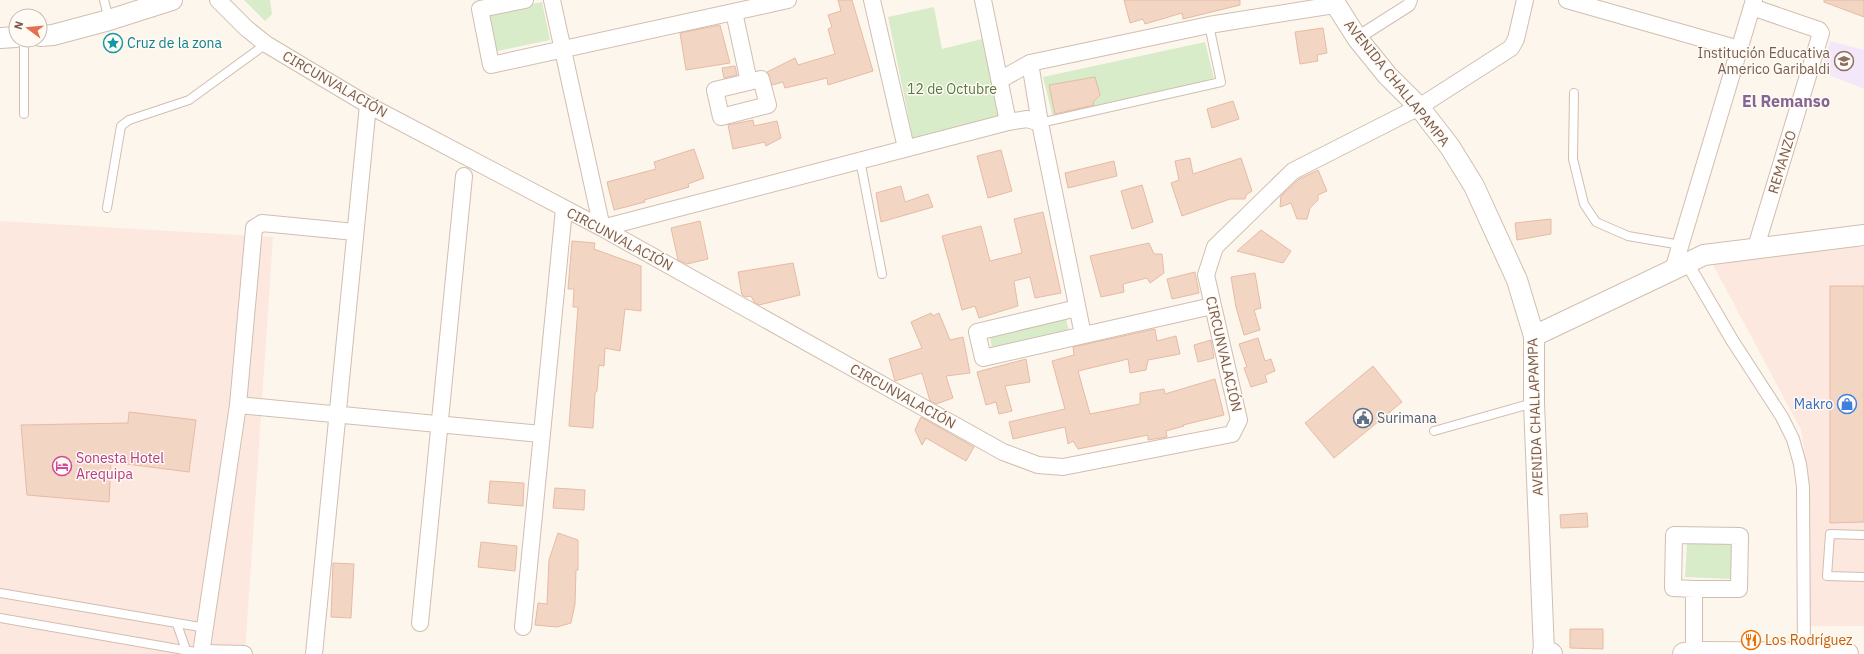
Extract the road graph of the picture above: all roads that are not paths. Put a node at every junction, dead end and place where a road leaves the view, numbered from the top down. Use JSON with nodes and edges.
{"nodes":[{"id":1,"x":104,"y":0,"type":"edge"},
{"id":2,"x":172,"y":0,"type":"edge"},
{"id":3,"x":218,"y":0,"type":"edge"},
{"id":4,"x":525,"y":0,"type":"edge"},
{"id":5,"x":552,"y":0,"type":"edge"},
{"id":6,"x":788,"y":0,"type":"edge"},
{"id":7,"x":872,"y":0,"type":"edge"},
{"id":8,"x":984,"y":0,"type":"edge"},
{"id":9,"x":1411,"y":0,"type":"edge"},
{"id":10,"x":1525,"y":0,"type":"edge"},
{"id":11,"x":1567,"y":0,"type":"edge"},
{"id":12,"x":1333,"y":2,"type":"edge"},
{"id":13,"x":1753,"y":4,"type":"edge"},
{"id":14,"x":734,"y":12,"type":"junction"},
{"id":15,"x":109,"y":20,"type":"junction"},
{"id":16,"x":1209,"y":25,"type":"junction"},
{"id":17,"x":48,"y":35,"type":"edge"},
{"id":18,"x":1357,"y":38,"type":"junction"},
{"id":19,"x":266,"y":44,"type":"junction"},
{"id":20,"x":24,"y":48,"type":"edge"},
{"id":21,"x":1739,"y":49,"type":"junction"},
{"id":22,"x":563,"y":50,"type":"junction"},
{"id":23,"x":1030,"y":63,"type":"junction"},
{"id":24,"x":1000,"y":80,"type":"junction"},
{"id":25,"x":749,"y":82,"type":"dead end"},
{"id":26,"x":1574,"y":93,"type":"dead end"},
{"id":27,"x":368,"y":105,"type":"junction"},
{"id":28,"x":1419,"y":107,"type":"junction"},
{"id":29,"x":24,"y":114,"type":"dead end"},
{"id":30,"x":1008,"y":122,"type":"junction"},
{"id":31,"x":1040,"y":124,"type":"junction"},
{"id":32,"x":906,"y":148,"type":"junction"},
{"id":33,"x":860,"y":160,"type":"junction"},
{"id":34,"x":464,"y":176,"type":"dead end"},
{"id":35,"x":107,"y":208,"type":"dead end"},
{"id":36,"x":564,"y":209,"type":"junction"},
{"id":37,"x":602,"y":228,"type":"junction"},
{"id":38,"x":355,"y":232,"type":"junction"},
{"id":39,"x":1864,"y":235,"type":"edge"},
{"id":40,"x":1756,"y":247,"type":"junction"},
{"id":41,"x":1680,"y":259,"type":"junction"},
{"id":42,"x":882,"y":274,"type":"dead end"},
{"id":43,"x":1212,"y":306,"type":"junction"},
{"id":44,"x":1077,"y":308,"type":"junction"},
{"id":45,"x":1082,"y":335,"type":"junction"},
{"id":46,"x":1534,"y":336,"type":"junction"},
{"id":47,"x":1534,"y":403,"type":"junction"},
{"id":48,"x":238,"y":405,"type":"junction"},
{"id":49,"x":338,"y":415,"type":"junction"},
{"id":50,"x":441,"y":425,"type":"junction"},
{"id":51,"x":1434,"y":431,"type":"dead end"},
{"id":52,"x":541,"y":434,"type":"junction"},
{"id":53,"x":1864,"y":534,"type":"edge"},
{"id":54,"x":1864,"y":577,"type":"edge"},
{"id":55,"x":1694,"y":589,"type":"junction"},
{"id":56,"x":0,"y":593,"type":"edge"},
{"id":57,"x":0,"y":618,"type":"edge"},
{"id":58,"x":420,"y":623,"type":"dead end"},
{"id":59,"x":177,"y":624,"type":"junction"},
{"id":60,"x":206,"y":628,"type":"junction"},
{"id":61,"x":523,"y":628,"type":"dead end"},
{"id":62,"x":196,"y":652,"type":"edge"},
{"id":63,"x":1546,"y":653,"type":"edge"},
{"id":64,"x":244,"y":654,"type":"edge"},
{"id":65,"x":314,"y":654,"type":"edge"},
{"id":66,"x":1691,"y":654,"type":"edge"},
{"id":67,"x":1804,"y":654,"type":"edge"},
{"id":68,"x":1847,"y":654,"type":"edge"}],
"edges":[{"from":1,"to":15,"type":"lane"},
{"from":2,"to":15,"type":"street"},
{"from":3,"to":19,"type":"street","name":"CIRCUNVALACIÓN"},
{"from":4,"to":22,"type":"street"},
{"from":5,"to":22,"type":"street"},
{"from":6,"to":14,"type":"street"},
{"from":7,"to":32,"type":"street"},
{"from":8,"to":24,"type":"street"},
{"from":9,"to":18,"type":"street"},
{"from":10,"to":28,"type":"street","name":"CIRCUNVALACIÓN"},
{"from":11,"to":21,"type":"street"},
{"from":12,"to":16,"type":"street"},
{"from":12,"to":18,"type":"street","name":"AVENIDA CHALLAPAMPA"},
{"from":13,"to":21,"type":"street"},
{"from":13,"to":40,"type":"street","name":"REMANZO"},
{"from":14,"to":22,"type":"street"},
{"from":14,"to":25,"type":"street"},
{"from":15,"to":17,"type":"street"},
{"from":16,"to":23,"type":"street"},
{"from":16,"to":31,"type":"lane"},
{"from":18,"to":28,"type":"street","name":"AVENIDA CHALLAPAMPA"},
{"from":19,"to":27,"type":"street","name":"CIRCUNVALACIÓN"},
{"from":19,"to":35,"type":"lane"},
{"from":20,"to":29,"type":"lane"},
{"from":21,"to":41,"type":"street"},
{"from":22,"to":37,"type":"street"},
{"from":23,"to":24,"type":"street"},
{"from":23,"to":31,"type":"street"},
{"from":24,"to":30,"type":"street"},
{"from":26,"to":41,"type":"lane"},
{"from":27,"to":36,"type":"street","name":"CIRCUNVALACIÓN"},
{"from":27,"to":38,"type":"street"},
{"from":28,"to":43,"type":"street","name":"CIRCUNVALACIÓN"},
{"from":28,"to":46,"type":"street","name":"AVENIDA CHALLAPAMPA"},
{"from":30,"to":31,"type":"street"},
{"from":30,"to":32,"type":"street"},
{"from":31,"to":44,"type":"street"},
{"from":32,"to":33,"type":"street"},
{"from":33,"to":37,"type":"street"},
{"from":33,"to":42,"type":"lane"},
{"from":34,"to":50,"type":"street"},
{"from":36,"to":37,"type":"street","name":"CIRCUNVALACIÓN"},
{"from":36,"to":52,"type":"street"},
{"from":37,"to":43,"type":"street","name":"CIRCUNVALACIÓN"},
{"from":38,"to":48,"type":"street"},
{"from":38,"to":49,"type":"street"},
{"from":39,"to":40,"type":"street"},
{"from":40,"to":41,"type":"street"},
{"from":41,"to":46,"type":"street"},
{"from":41,"to":67,"type":"street"},
{"from":43,"to":45,"type":"street"},
{"from":44,"to":45,"type":"street"},
{"from":44,"to":45,"type":"street"},
{"from":46,"to":47,"type":"street","name":"AVENIDA CHALLAPAMPA"},
{"from":47,"to":51,"type":"lane"},
{"from":47,"to":63,"type":"street","name":"AVENIDA CHALLAPAMPA"},
{"from":48,"to":49,"type":"street"},
{"from":48,"to":60,"type":"street"},
{"from":49,"to":50,"type":"street"},
{"from":49,"to":65,"type":"street"},
{"from":50,"to":52,"type":"street"},
{"from":50,"to":58,"type":"street"},
{"from":52,"to":61,"type":"street"},
{"from":53,"to":54,"type":"lane"},
{"from":55,"to":55,"type":"street"},
{"from":55,"to":66,"type":"street"},
{"from":56,"to":59,"type":"lane"},
{"from":57,"to":62,"type":"lane"},
{"from":59,"to":60,"type":"lane"},
{"from":59,"to":62,"type":"lane"},
{"from":60,"to":62,"type":"street"},
{"from":62,"to":64,"type":"street"},
{"from":66,"to":67,"type":"main road"},
{"from":67,"to":68,"type":"main road"}]}
